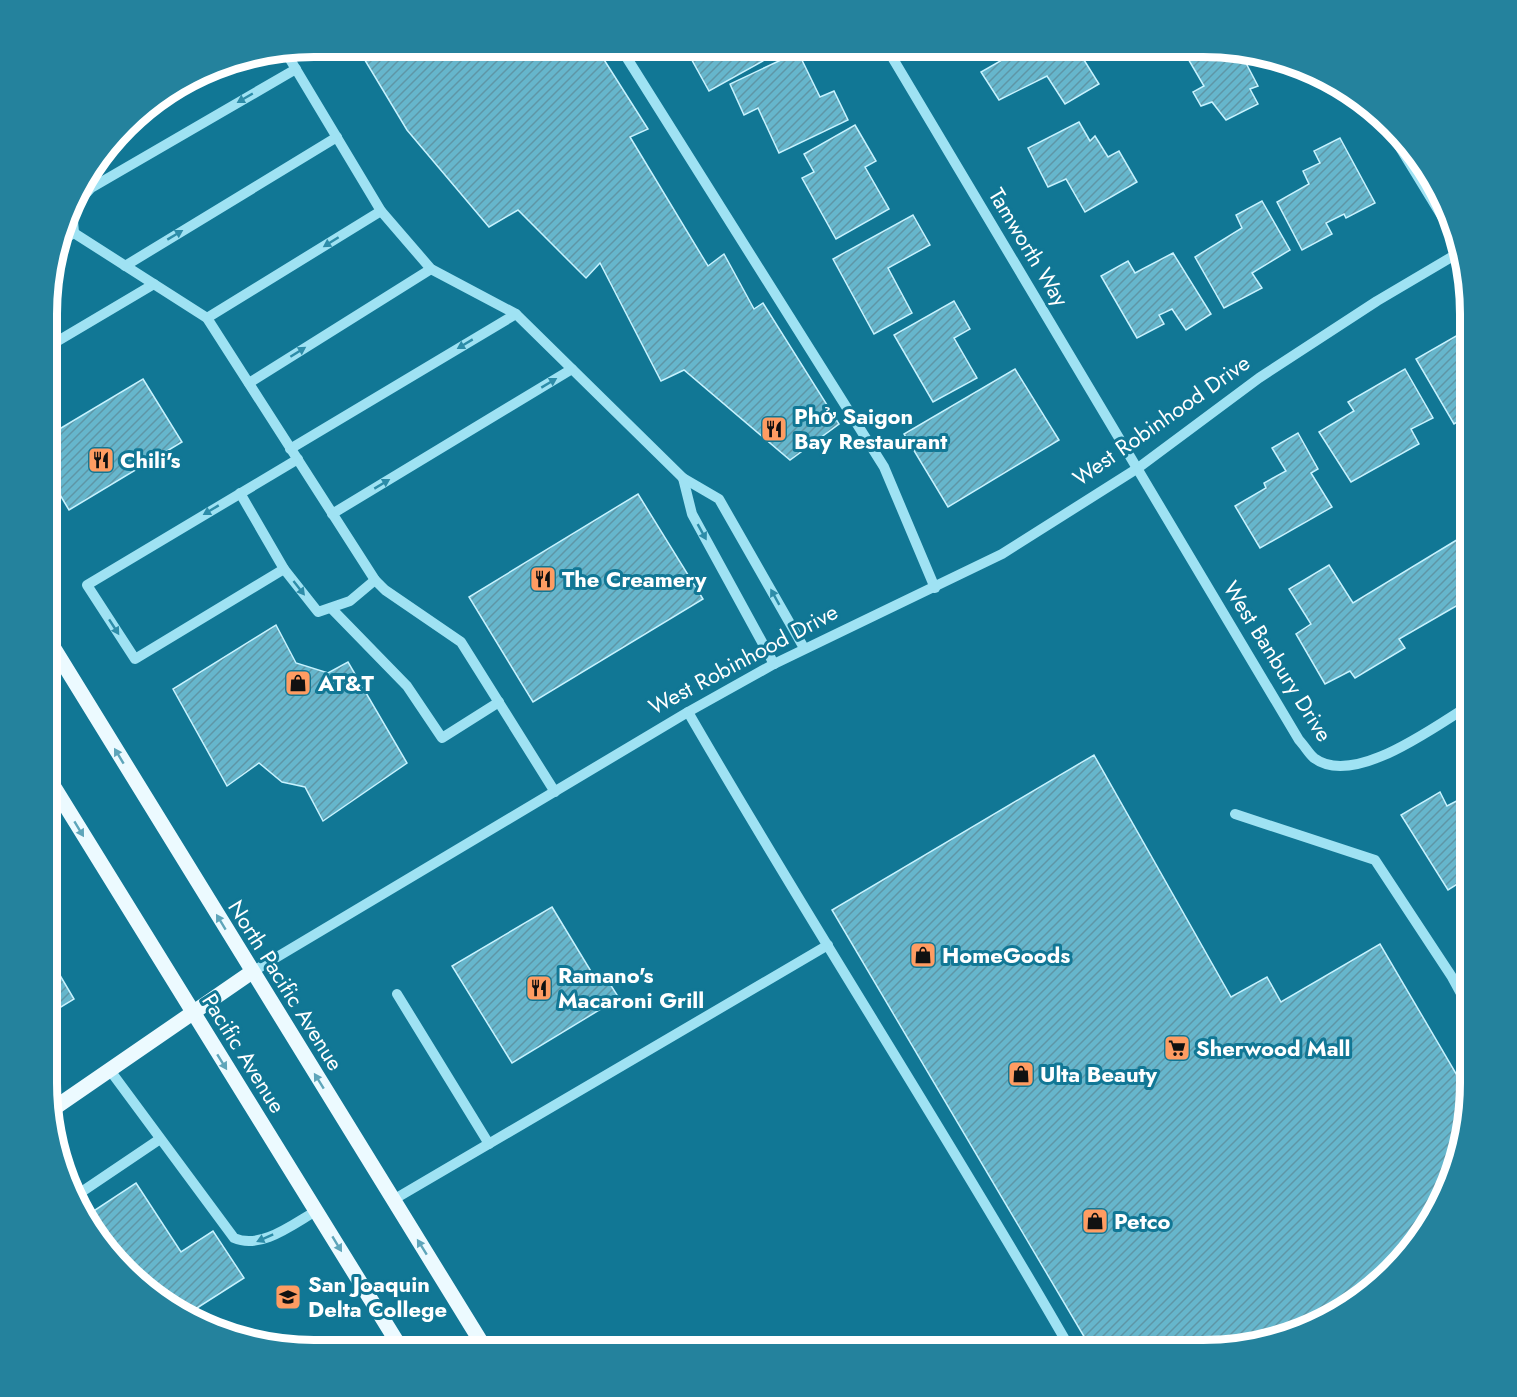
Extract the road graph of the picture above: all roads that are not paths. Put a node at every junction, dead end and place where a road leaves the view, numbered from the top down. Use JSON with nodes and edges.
{"nodes":[{"id":1,"x":626,"y":57,"type":"edge"},
{"id":2,"x":892,"y":57,"type":"edge"},
{"id":3,"x":290,"y":58,"type":"edge"},
{"id":4,"x":296,"y":69,"type":"junction"},
{"id":5,"x":337,"y":137,"type":"junction"},
{"id":6,"x":1403,"y":152,"type":"edge"},
{"id":7,"x":87,"y":192,"type":"edge"},
{"id":8,"x":1438,"y":210,"type":"edge"},
{"id":9,"x":381,"y":211,"type":"junction"},
{"id":10,"x":73,"y":225,"type":"edge"},
{"id":11,"x":74,"y":233,"type":"junction"},
{"id":12,"x":70,"y":236,"type":"edge"},
{"id":13,"x":1453,"y":256,"type":"edge"},
{"id":14,"x":125,"y":266,"type":"junction"},
{"id":15,"x":431,"y":268,"type":"junction"},
{"id":16,"x":154,"y":284,"type":"junction"},
{"id":17,"x":516,"y":314,"type":"junction"},
{"id":18,"x":207,"y":318,"type":"junction"},
{"id":19,"x":57,"y":341,"type":"edge"},
{"id":20,"x":572,"y":369,"type":"junction"},
{"id":21,"x":249,"y":383,"type":"junction"},
{"id":22,"x":290,"y":448,"type":"junction"},
{"id":23,"x":298,"y":459,"type":"junction"},
{"id":24,"x":1138,"y":468,"type":"junction"},
{"id":25,"x":682,"y":478,"type":"junction"},
{"id":26,"x":240,"y":493,"type":"junction"},
{"id":27,"x":332,"y":514,"type":"junction"},
{"id":28,"x":284,"y":569,"type":"junction"},
{"id":29,"x":375,"y":580,"type":"junction"},
{"id":30,"x":935,"y":588,"type":"junction"},
{"id":31,"x":331,"y":608,"type":"junction"},
{"id":32,"x":804,"y":648,"type":"junction"},
{"id":33,"x":57,"y":653,"type":"edge"},
{"id":34,"x":774,"y":664,"type":"junction"},
{"id":35,"x":499,"y":702,"type":"junction"},
{"id":36,"x":1460,"y":711,"type":"edge"},
{"id":37,"x":688,"y":712,"type":"junction"},
{"id":38,"x":57,"y":792,"type":"edge"},
{"id":39,"x":555,"y":792,"type":"junction"},
{"id":40,"x":1235,"y":814,"type":"dead end"},
{"id":41,"x":828,"y":945,"type":"junction"},
{"id":42,"x":252,"y":972,"type":"junction"},
{"id":43,"x":397,"y":994,"type":"dead end"},
{"id":44,"x":1460,"y":994,"type":"edge"},
{"id":45,"x":191,"y":1012,"type":"junction"},
{"id":46,"x":110,"y":1070,"type":"junction"},
{"id":47,"x":58,"y":1105,"type":"edge"},
{"id":48,"x":160,"y":1139,"type":"junction"},
{"id":49,"x":489,"y":1144,"type":"junction"},
{"id":50,"x":81,"y":1192,"type":"edge"},
{"id":51,"x":393,"y":1200,"type":"junction"},
{"id":52,"x":316,"y":1211,"type":"junction"},
{"id":53,"x":396,"y":1340,"type":"edge"},
{"id":54,"x":480,"y":1340,"type":"edge"},
{"id":55,"x":1065,"y":1340,"type":"edge"}],
"edges":[{"from":1,"to":30,"type":"street"},
{"from":2,"to":24,"type":"street","name":"Tamworth Way"},
{"from":3,"to":4,"type":"street"},
{"from":4,"to":5,"type":"street"},
{"from":4,"to":7,"type":"street","one_way":true},
{"from":5,"to":9,"type":"street"},
{"from":14,"to":5,"type":"street","one_way":true},
{"from":6,"to":8,"type":"street"},
{"from":9,"to":15,"type":"street"},
{"from":9,"to":18,"type":"street","one_way":true},
{"from":10,"to":11,"type":"street"},
{"from":11,"to":12,"type":"street"},
{"from":11,"to":14,"type":"street"},
{"from":13,"to":24,"type":"street","name":"West Robinhood Drive"},
{"from":14,"to":16,"type":"street"},
{"from":15,"to":17,"type":"street"},
{"from":21,"to":15,"type":"street","one_way":true},
{"from":16,"to":18,"type":"street"},
{"from":16,"to":19,"type":"street"},
{"from":17,"to":20,"type":"street"},
{"from":17,"to":22,"type":"street","one_way":true},
{"from":18,"to":21,"type":"street"},
{"from":20,"to":25,"type":"street"},
{"from":27,"to":20,"type":"street","one_way":true},
{"from":21,"to":22,"type":"street"},
{"from":22,"to":23,"type":"street"},
{"from":23,"to":26,"type":"street"},
{"from":23,"to":27,"type":"street"},
{"from":24,"to":30,"type":"street","name":"West Robinhood Drive"},
{"from":24,"to":36,"type":"street","name":"West Banbury Drive"},
{"from":32,"to":25,"type":"street","one_way":true},
{"from":25,"to":34,"type":"street","one_way":true},
{"from":26,"to":28,"type":"street"},
{"from":26,"to":28,"type":"street","one_way":true},
{"from":27,"to":29,"type":"street"},
{"from":28,"to":31,"type":"street","one_way":true},
{"from":29,"to":31,"type":"street"},
{"from":29,"to":35,"type":"street"},
{"from":30,"to":32,"type":"street","name":"West Robinhood Drive"},
{"from":31,"to":35,"type":"street"},
{"from":32,"to":34,"type":"street","name":"West Robinhood Drive"},
{"from":42,"to":33,"type":"main road","name":"North Pacific Avenue","one_way":true},
{"from":34,"to":37,"type":"street","name":"West Robinhood Drive"},
{"from":35,"to":39,"type":"street"},
{"from":37,"to":39,"type":"street","name":"West Robinhood Drive"},
{"from":37,"to":41,"type":"street"},
{"from":38,"to":45,"type":"main road","name":"Pacific Avenue","one_way":true},
{"from":39,"to":42,"type":"street","name":"West Robinhood Drive"},
{"from":40,"to":44,"type":"street"},
{"from":41,"to":49,"type":"street"},
{"from":41,"to":55,"type":"street"},
{"from":42,"to":45,"type":"main road","name":"West Robinhood Drive"},
{"from":51,"to":42,"type":"main road","name":"North Pacific Avenue","one_way":true},
{"from":43,"to":49,"type":"street"},
{"from":45,"to":46,"type":"main road","name":"West Robinhood Drive"},
{"from":45,"to":52,"type":"main road","name":"Pacific Avenue","one_way":true},
{"from":46,"to":47,"type":"main road","name":"West Robinhood Drive"},
{"from":46,"to":48,"type":"street"},
{"from":48,"to":50,"type":"street"},
{"from":52,"to":48,"type":"street","one_way":true},
{"from":49,"to":51,"type":"street"},
{"from":54,"to":51,"type":"main road","name":"North Pacific Avenue","one_way":true},
{"from":52,"to":53,"type":"main road","name":"Pacific Avenue","one_way":true}]}
